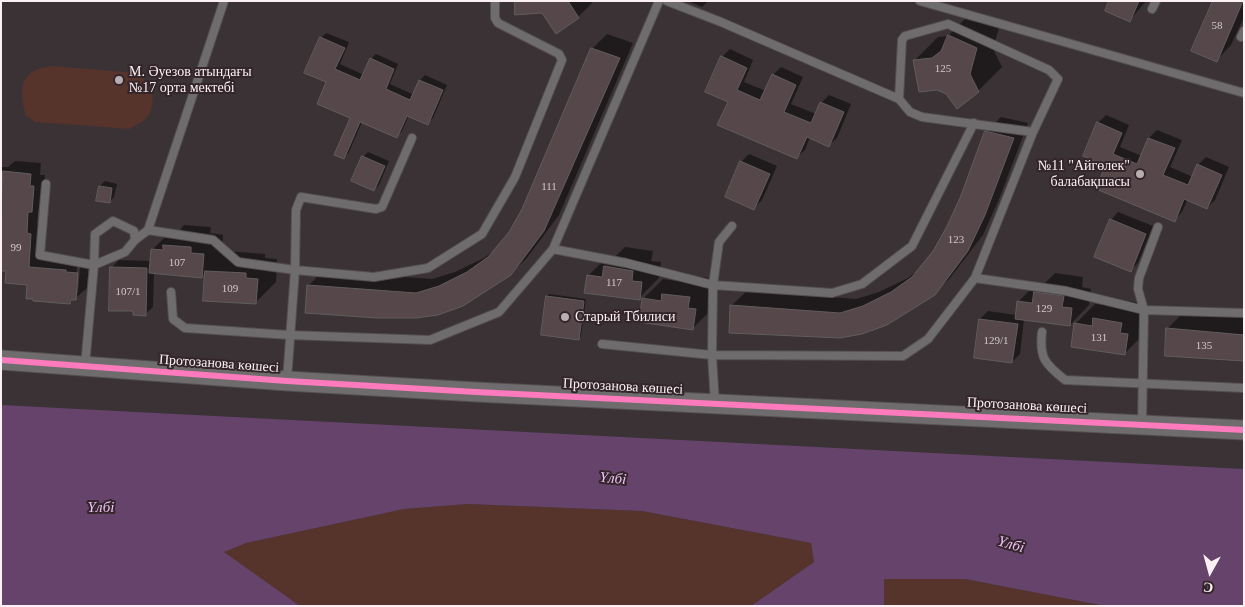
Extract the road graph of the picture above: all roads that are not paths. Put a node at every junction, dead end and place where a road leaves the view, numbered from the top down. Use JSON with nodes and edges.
{"nodes":[{"id":1,"x":224,"y":1,"type":"edge"},
{"id":2,"x":495,"y":1,"type":"edge"},
{"id":3,"x":659,"y":1,"type":"edge"},
{"id":4,"x":667,"y":1,"type":"edge"},
{"id":5,"x":920,"y":1,"type":"edge"},
{"id":6,"x":1244,"y":93,"type":"edge"},
{"id":7,"x":898,"y":99,"type":"junction"},
{"id":8,"x":974,"y":123,"type":"junction"},
{"id":9,"x":1033,"y":132,"type":"junction"},
{"id":10,"x":412,"y":138,"type":"dead end"},
{"id":11,"x":46,"y":184,"type":"dead end"},
{"id":12,"x":732,"y":226,"type":"dead end"},
{"id":13,"x":1158,"y":227,"type":"dead end"},
{"id":14,"x":148,"y":230,"type":"junction"},
{"id":15,"x":135,"y":240,"type":"junction"},
{"id":16,"x":553,"y":248,"type":"junction"},
{"id":17,"x":94,"y":265,"type":"junction"},
{"id":18,"x":295,"y":270,"type":"junction"},
{"id":19,"x":975,"y":278,"type":"junction"},
{"id":20,"x":713,"y":285,"type":"junction"},
{"id":21,"x":171,"y":292,"type":"dead end"},
{"id":22,"x":1144,"y":310,"type":"junction"},
{"id":23,"x":1244,"y":313,"type":"edge"},
{"id":24,"x":1042,"y":332,"type":"dead end"},
{"id":25,"x":289,"y":335,"type":"junction"},
{"id":26,"x":602,"y":344,"type":"dead end"},
{"id":27,"x":712,"y":355,"type":"junction"},
{"id":28,"x":1,"y":360,"type":"edge"},
{"id":29,"x":85,"y":366,"type":"junction"},
{"id":30,"x":287,"y":381,"type":"junction"},
{"id":31,"x":1144,"y":382,"type":"junction"},
{"id":32,"x":1244,"y":388,"type":"edge"},
{"id":33,"x":715,"y":405,"type":"junction"},
{"id":34,"x":1142,"y":424,"type":"junction"},
{"id":35,"x":1244,"y":430,"type":"edge"}],
"edges":[{"from":1,"to":14,"type":"lane"},
{"from":2,"to":18,"type":"lane"},
{"from":3,"to":16,"type":"lane"},
{"from":4,"to":7,"type":"lane"},
{"from":5,"to":6,"type":"lane"},
{"from":7,"to":8,"type":"lane"},
{"from":7,"to":9,"type":"lane"},
{"from":8,"to":9,"type":"lane"},
{"from":8,"to":20,"type":"lane"},
{"from":9,"to":19,"type":"lane"},
{"from":10,"to":18,"type":"lane"},
{"from":11,"to":17,"type":"lane"},
{"from":12,"to":20,"type":"lane"},
{"from":13,"to":22,"type":"lane"},
{"from":14,"to":15,"type":"lane"},
{"from":14,"to":18,"type":"lane"},
{"from":15,"to":17,"type":"lane"},
{"from":15,"to":17,"type":"lane"},
{"from":16,"to":20,"type":"lane"},
{"from":16,"to":25,"type":"lane"},
{"from":17,"to":29,"type":"lane"},
{"from":18,"to":25,"type":"lane"},
{"from":19,"to":22,"type":"lane"},
{"from":19,"to":27,"type":"lane"},
{"from":20,"to":27,"type":"lane"},
{"from":21,"to":25,"type":"lane"},
{"from":22,"to":23,"type":"lane"},
{"from":22,"to":31,"type":"lane"},
{"from":24,"to":31,"type":"lane"},
{"from":25,"to":30,"type":"lane"},
{"from":26,"to":27,"type":"lane"},
{"from":27,"to":33,"type":"lane"},
{"from":28,"to":29,"type":"street","name":"Протозанова көшесі"},
{"from":29,"to":30,"type":"street","name":"Протозанова көшесі"},
{"from":30,"to":33,"type":"street","name":"Протозанова көшесі"},
{"from":31,"to":32,"type":"lane"},
{"from":31,"to":34,"type":"lane"},
{"from":33,"to":34,"type":"street","name":"Протозанова көшесі"},
{"from":34,"to":35,"type":"street","name":"Протозанова көшесі"}]}
